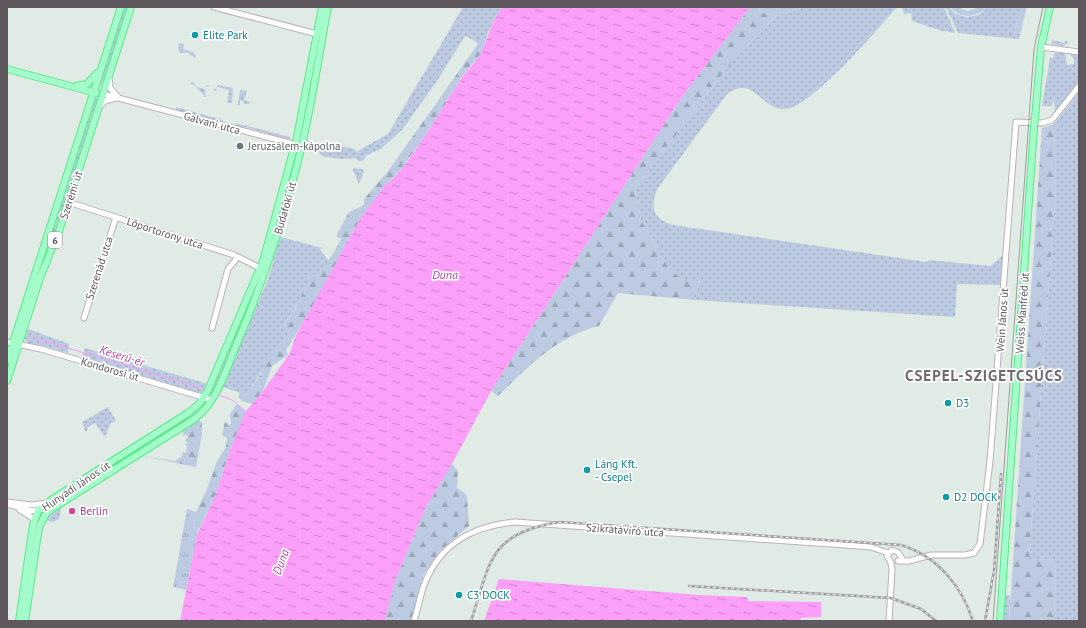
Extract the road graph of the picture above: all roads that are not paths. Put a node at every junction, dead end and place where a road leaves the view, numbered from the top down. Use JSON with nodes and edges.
{"nodes":[{"id":1,"x":121,"y":7,"type":"edge"},
{"id":2,"x":131,"y":7,"type":"edge"},
{"id":3,"x":214,"y":7,"type":"edge"},
{"id":4,"x":322,"y":7,"type":"edge"},
{"id":5,"x":328,"y":7,"type":"edge"},
{"id":6,"x":1050,"y":7,"type":"edge"},
{"id":7,"x":320,"y":35,"type":"junction"},
{"id":8,"x":1041,"y":47,"type":"junction"},
{"id":9,"x":1079,"y":52,"type":"edge"},
{"id":10,"x":7,"y":69,"type":"edge"},
{"id":11,"x":100,"y":70,"type":"junction"},
{"id":12,"x":109,"y":76,"type":"junction"},
{"id":13,"x":68,"y":85,"type":"junction"},
{"id":14,"x":1079,"y":86,"type":"edge"},
{"id":15,"x":93,"y":92,"type":"junction"},
{"id":16,"x":103,"y":94,"type":"junction"},
{"id":17,"x":123,"y":99,"type":"junction"},
{"id":18,"x":99,"y":108,"type":"junction"},
{"id":19,"x":303,"y":120,"type":"junction"},
{"id":20,"x":295,"y":145,"type":"junction"},
{"id":21,"x":301,"y":146,"type":"junction"},
{"id":22,"x":286,"y":177,"type":"junction"},
{"id":23,"x":293,"y":179,"type":"junction"},
{"id":24,"x":68,"y":202,"type":"junction"},
{"id":25,"x":116,"y":217,"type":"junction"},
{"id":26,"x":238,"y":257,"type":"junction"},
{"id":27,"x":260,"y":268,"type":"junction"},
{"id":28,"x":266,"y":271,"type":"junction"},
{"id":29,"x":84,"y":318,"type":"dead end"},
{"id":30,"x":212,"y":328,"type":"dead end"},
{"id":31,"x":13,"y":343,"type":"edge"},
{"id":32,"x":7,"y":361,"type":"edge"},
{"id":33,"x":7,"y":381,"type":"edge"},
{"id":34,"x":205,"y":397,"type":"junction"},
{"id":35,"x":212,"y":400,"type":"junction"},
{"id":36,"x":103,"y":467,"type":"junction"},
{"id":37,"x":107,"y":474,"type":"junction"},
{"id":38,"x":89,"y":476,"type":"junction"},
{"id":39,"x":93,"y":482,"type":"junction"},
{"id":40,"x":7,"y":503,"type":"edge"},
{"id":41,"x":47,"y":503,"type":"junction"},
{"id":42,"x":24,"y":504,"type":"junction"},
{"id":43,"x":17,"y":508,"type":"junction"},
{"id":44,"x":52,"y":508,"type":"junction"},
{"id":45,"x":36,"y":514,"type":"junction"},
{"id":46,"x":40,"y":525,"type":"junction"},
{"id":47,"x":887,"y":554,"type":"junction"},
{"id":48,"x":897,"y":561,"type":"junction"},
{"id":49,"x":27,"y":588,"type":"junction"},
{"id":50,"x":26,"y":595,"type":"junction"},
{"id":51,"x":19,"y":621,"type":"edge"},
{"id":52,"x":25,"y":621,"type":"edge"},
{"id":53,"x":414,"y":621,"type":"edge"},
{"id":54,"x":889,"y":621,"type":"edge"},
{"id":55,"x":1000,"y":621,"type":"edge"}],
"edges":[{"from":1,"to":11,"type":"main road","name":"Szerémi út","number":"6"},
{"from":2,"to":12,"type":"main road","name":"Szerémi út","number":"6"},
{"from":3,"to":7,"type":"street"},
{"from":4,"to":7,"type":"main road","name":"Budafoki út"},
{"from":5,"to":7,"type":"main road","name":"Budafoki út"},
{"from":6,"to":8,"type":"main road","name":"Weiss Manfréd út"},
{"from":7,"to":19,"type":"main road","name":"Budafoki út"},
{"from":8,"to":9,"type":"street"},
{"from":8,"to":55,"type":"main road","name":"Weiss Manfréd út","bridge":true},
{"from":10,"to":13,"type":"main road","name":"Galvani utca"},
{"from":11,"to":13,"type":"main road"},
{"from":11,"to":15,"type":"main road","name":"Szerémi út","number":"6"},
{"from":12,"to":16,"type":"main road","name":"Szerémi út","number":"6"},
{"from":12,"to":17,"type":"street"},
{"from":13,"to":15,"type":"main road","name":"Galvani utca"},
{"from":14,"to":48,"type":"street","name":"Wein János út"},
{"from":15,"to":16,"type":"main road","name":"Galvani utca"},
{"from":15,"to":31,"type":"main road","name":"Szerémi út","number":"6"},
{"from":16,"to":17,"type":"street","name":"Galvani utca"},
{"from":16,"to":18,"type":"main road","name":"Szerémi út","number":"6"},
{"from":17,"to":18,"type":"street","name":"Galvani utca"},
{"from":17,"to":20,"type":"street","name":"Galvani utca"},
{"from":18,"to":24,"type":"main road","name":"Szerémi út","number":"6"},
{"from":19,"to":20,"type":"main road","name":"Budafoki út"},
{"from":19,"to":21,"type":"main road","name":"Budafoki út"},
{"from":20,"to":21,"type":"street","name":"Galvani utca"},
{"from":20,"to":22,"type":"main road","name":"Budafoki út"},
{"from":21,"to":23,"type":"main road","name":"Budafoki út"},
{"from":22,"to":23,"type":"main road"},
{"from":22,"to":27,"type":"main road","name":"Budafoki út"},
{"from":23,"to":28,"type":"main road","name":"Budafoki út"},
{"from":24,"to":25,"type":"street","name":"Lőportorony utca"},
{"from":24,"to":31,"type":"main road","name":"Szerémi út","number":"6"},
{"from":25,"to":26,"type":"street","name":"Lőportorony utca"},
{"from":25,"to":29,"type":"street","name":"Szerenád utca"},
{"from":26,"to":27,"type":"street","name":"Lőportorony utca"},
{"from":26,"to":30,"type":"street"},
{"from":27,"to":28,"type":"main road"},
{"from":27,"to":34,"type":"main road","name":"Budafoki út"},
{"from":28,"to":35,"type":"main road","name":"Budafoki út"},
{"from":31,"to":32,"type":"main road","name":"Szerémi út","number":"6"},
{"from":31,"to":33,"type":"main road","name":"Szerémi út","number":"6"},
{"from":31,"to":34,"type":"street","name":"Kondorosi út"},
{"from":34,"to":35,"type":"street","name":"Kondorosi út"},
{"from":34,"to":36,"type":"main road","name":"Hunyadi János út"},
{"from":35,"to":37,"type":"main road","name":"Hunyadi János út"},
{"from":36,"to":37,"type":"main road"},
{"from":36,"to":38,"type":"main road","name":"Hunyadi János út"},
{"from":37,"to":39,"type":"main road","name":"Hunyadi János út"},
{"from":38,"to":39,"type":"main road"},
{"from":38,"to":41,"type":"main road","name":"Hunyadi János út"},
{"from":39,"to":44,"type":"main road","name":"Hunyadi János út"},
{"from":40,"to":42,"type":"street"},
{"from":40,"to":43,"type":"street"},
{"from":41,"to":42,"type":"street"},
{"from":41,"to":45,"type":"main road","name":"Hunyadi János út"},
{"from":42,"to":45,"type":"street"},
{"from":43,"to":45,"type":"street"},
{"from":43,"to":45,"type":"street"},
{"from":44,"to":45,"type":"street"},
{"from":44,"to":46,"type":"main road","name":"Hunyadi János út"},
{"from":45,"to":46,"type":"main road"},
{"from":45,"to":49,"type":"main road","name":"Hunyadi János út"},
{"from":46,"to":49,"type":"main road","name":"Hunyadi János út"},
{"from":47,"to":48,"type":"street","name":"Szikratávíró utca"},
{"from":47,"to":48,"type":"street"},
{"from":47,"to":53,"type":"street","name":"Szikratávíró utca"},
{"from":48,"to":54,"type":"street"},
{"from":49,"to":50,"type":"main road","name":"Hunyadi János út"},
{"from":50,"to":51,"type":"main road","name":"Hunyadi János út"},
{"from":50,"to":52,"type":"main road","name":"Hunyadi János út"}]}
